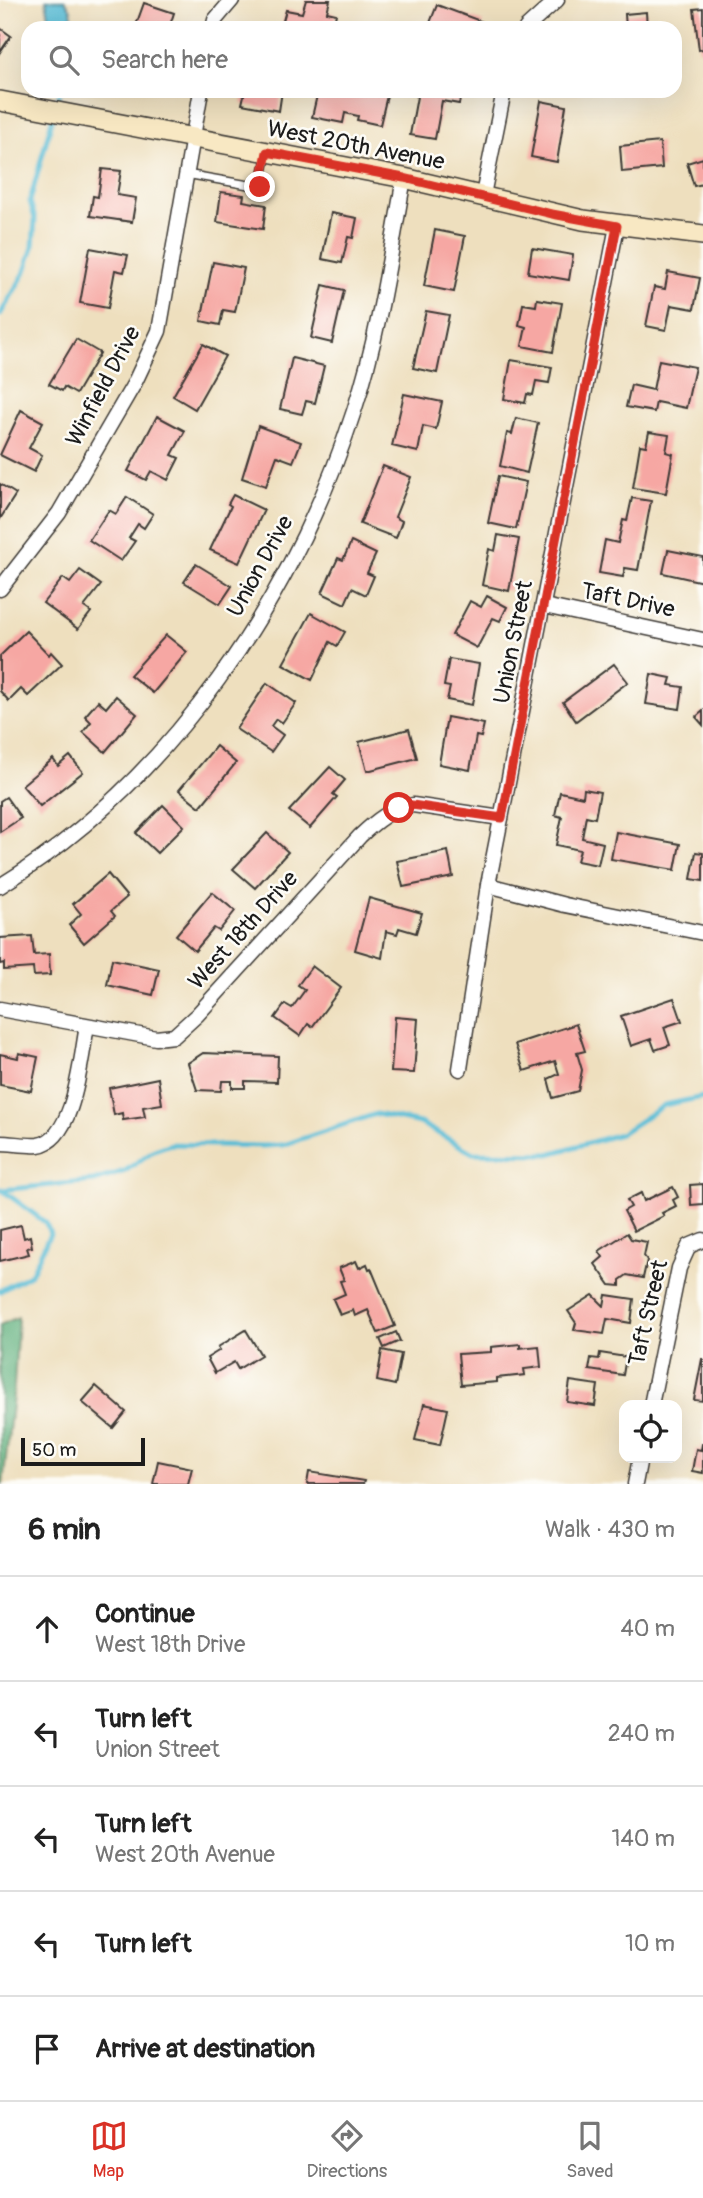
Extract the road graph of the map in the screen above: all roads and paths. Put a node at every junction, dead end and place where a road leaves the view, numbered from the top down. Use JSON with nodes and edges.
{"nodes":[{"id":1,"x":232,"y":0,"type":"edge"},
{"id":2,"x":556,"y":0,"type":"edge"},
{"id":3,"x":215,"y":21,"type":"edge"},
{"id":4,"x":534,"y":21,"type":"edge"},
{"id":5,"x":200,"y":98,"type":"edge"},
{"id":6,"x":503,"y":98,"type":"edge"},
{"id":7,"x":0,"y":101,"type":"edge"},
{"id":8,"x":192,"y":138,"type":"junction"},
{"id":9,"x":267,"y":152,"type":"junction"},
{"id":10,"x":186,"y":173,"type":"junction"},
{"id":11,"x":404,"y":178,"type":"junction"},
{"id":12,"x":482,"y":195,"type":"junction"},
{"id":13,"x":617,"y":226,"type":"junction"},
{"id":14,"x":703,"y":235,"type":"edge"},
{"id":15,"x":0,"y":589,"type":"edge"},
{"id":16,"x":544,"y":606,"type":"junction"},
{"id":17,"x":703,"y":640,"type":"edge"},
{"id":18,"x":502,"y":818,"type":"junction"},
{"id":19,"x":488,"y":885,"type":"junction"},
{"id":20,"x":0,"y":886,"type":"edge"},
{"id":21,"x":703,"y":933,"type":"edge"},
{"id":22,"x":0,"y":1009,"type":"edge"},
{"id":23,"x":87,"y":1026,"type":"junction"},
{"id":24,"x":460,"y":1069,"type":"dead end"},
{"id":25,"x":0,"y":1143,"type":"edge"},
{"id":26,"x":703,"y":1240,"type":"edge"},
{"id":27,"x":652,"y":1400,"type":"edge"},
{"id":28,"x":639,"y":1463,"type":"edge"},
{"id":29,"x":635,"y":1484,"type":"edge"}],
"edges":[{"from":1,"to":3,"type":"street"},
{"from":2,"to":4,"type":"street"},
{"from":5,"to":8,"type":"street","name":"Winfield Drive"},
{"from":6,"to":12,"type":"street"},
{"from":7,"to":8,"type":"street","name":"West 20th Avenue"},
{"from":8,"to":9,"type":"street","name":"West 20th Avenue"},
{"from":8,"to":10,"type":"street","name":"Winfield Drive"},
{"from":9,"to":10,"type":"lane"},
{"from":9,"to":11,"type":"street","name":"West 20th Avenue"},
{"from":10,"to":15,"type":"street","name":"Winfield Drive"},
{"from":11,"to":12,"type":"street","name":"West 20th Avenue"},
{"from":11,"to":20,"type":"street","name":"Union Drive"},
{"from":12,"to":13,"type":"street","name":"West 20th Avenue"},
{"from":13,"to":14,"type":"street","name":"West 20th Avenue"},
{"from":13,"to":16,"type":"street","name":"Union Street"},
{"from":16,"to":17,"type":"street","name":"Taft Drive"},
{"from":16,"to":18,"type":"street","name":"Union Street"},
{"from":18,"to":19,"type":"street","name":"Union Street"},
{"from":18,"to":23,"type":"street","name":"West 18th Drive"},
{"from":19,"to":21,"type":"street"},
{"from":19,"to":24,"type":"street","name":"Union Street"},
{"from":22,"to":23,"type":"street","name":"West 18th Drive"},
{"from":23,"to":25,"type":"street"},
{"from":26,"to":27,"type":"street","name":"Taft Street"},
{"from":28,"to":29,"type":"street"}]}
